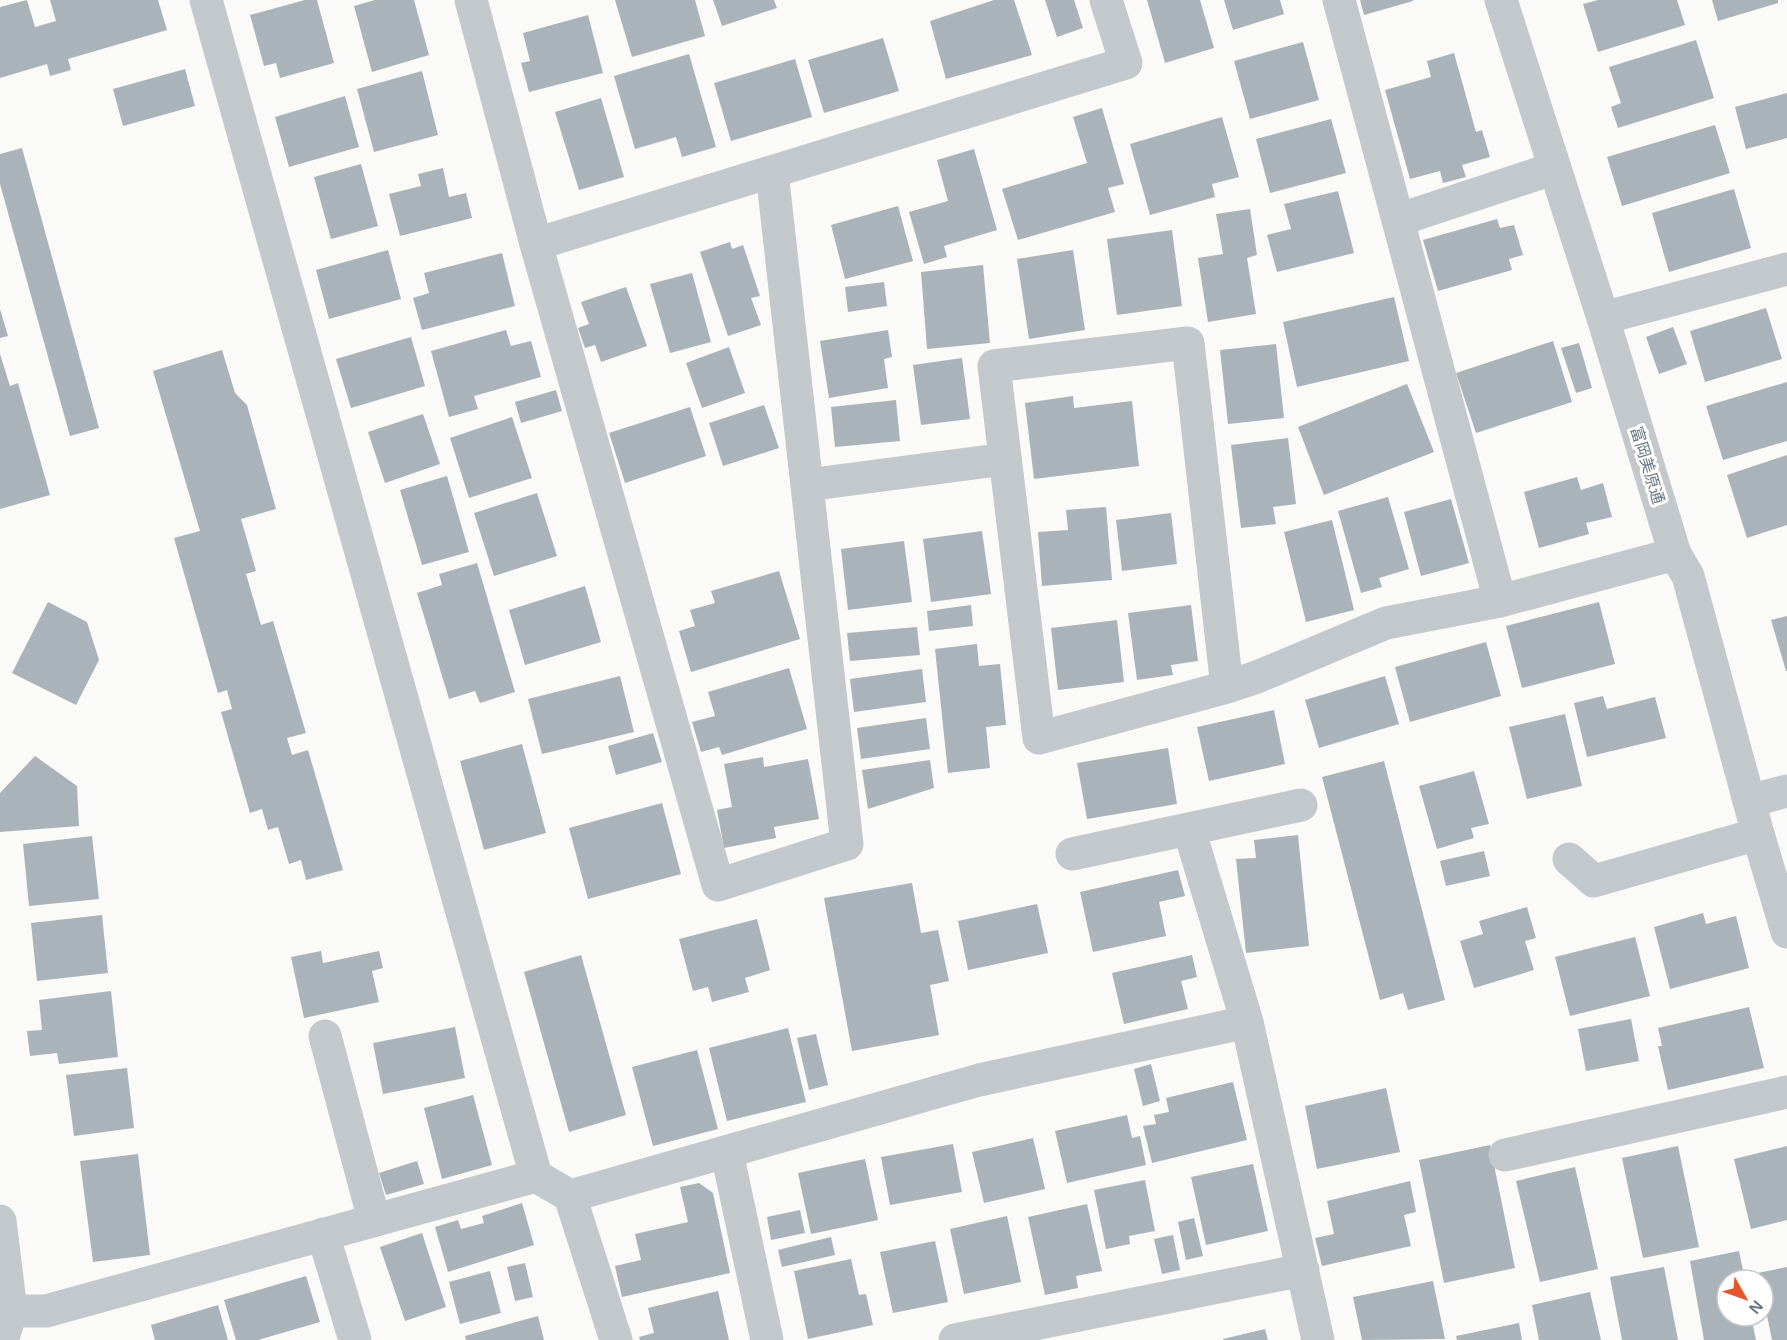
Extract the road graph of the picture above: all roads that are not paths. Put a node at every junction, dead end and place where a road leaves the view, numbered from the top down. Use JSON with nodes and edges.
{"nodes":[{"id":1,"x":206,"y":0,"type":"edge"},
{"id":2,"x":471,"y":0,"type":"edge"},
{"id":3,"x":1106,"y":0,"type":"edge"},
{"id":4,"x":1339,"y":0,"type":"edge"},
{"id":5,"x":1502,"y":0,"type":"edge"},
{"id":6,"x":1556,"y":168,"type":"junction"},
{"id":7,"x":772,"y":172,"type":"junction"},
{"id":8,"x":1398,"y":220,"type":"junction"},
{"id":9,"x":536,"y":244,"type":"junction"},
{"id":10,"x":1787,"y":269,"type":"edge"},
{"id":11,"x":1603,"y":318,"type":"junction"},
{"id":12,"x":1005,"y":459,"type":"junction"},
{"id":13,"x":807,"y":484,"type":"junction"},
{"id":14,"x":1675,"y":554,"type":"junction"},
{"id":15,"x":1500,"y":601,"type":"junction"},
{"id":16,"x":1227,"y":687,"type":"junction"},
{"id":17,"x":1787,"y":791,"type":"edge"},
{"id":18,"x":1749,"y":801,"type":"junction"},
{"id":19,"x":1301,"y":805,"type":"dead end"},
{"id":20,"x":1189,"y":829,"type":"junction"},
{"id":21,"x":1758,"y":834,"type":"junction"},
{"id":22,"x":1072,"y":854,"type":"dead end"},
{"id":23,"x":1569,"y":859,"type":"dead end"},
{"id":24,"x":1787,"y":932,"type":"edge"},
{"id":25,"x":1247,"y":1022,"type":"junction"},
{"id":26,"x":325,"y":1036,"type":"dead end"},
{"id":27,"x":1787,"y":1092,"type":"edge"},
{"id":28,"x":726,"y":1153,"type":"junction"},
{"id":29,"x":1505,"y":1155,"type":"dead end"},
{"id":30,"x":536,"y":1176,"type":"junction"},
{"id":31,"x":570,"y":1196,"type":"junction"},
{"id":32,"x":374,"y":1220,"type":"junction"},
{"id":33,"x":0,"y":1221,"type":"edge"},
{"id":34,"x":323,"y":1234,"type":"junction"},
{"id":35,"x":1303,"y":1270,"type":"junction"},
{"id":36,"x":6,"y":1324,"type":"edge"},
{"id":37,"x":355,"y":1340,"type":"edge"},
{"id":38,"x":616,"y":1340,"type":"edge"},
{"id":39,"x":767,"y":1340,"type":"edge"},
{"id":40,"x":955,"y":1340,"type":"edge"},
{"id":41,"x":1318,"y":1340,"type":"edge"}],
"edges":[{"from":1,"to":30,"type":"street"},
{"from":2,"to":9,"type":"street"},
{"from":3,"to":7,"type":"street"},
{"from":4,"to":8,"type":"street"},
{"from":5,"to":6,"type":"street","name":"富岡美原通"},
{"from":6,"to":8,"type":"street"},
{"from":6,"to":11,"type":"street","name":"富岡美原通"},
{"from":7,"to":9,"type":"street"},
{"from":7,"to":13,"type":"street"},
{"from":8,"to":15,"type":"street"},
{"from":9,"to":13,"type":"street"},
{"from":10,"to":11,"type":"street"},
{"from":11,"to":14,"type":"street","name":"富岡美原通"},
{"from":12,"to":13,"type":"street"},
{"from":12,"to":16,"type":"street"},
{"from":12,"to":16,"type":"street"},
{"from":14,"to":15,"type":"street"},
{"from":14,"to":18,"type":"street","name":"富岡美原通"},
{"from":15,"to":16,"type":"street"},
{"from":17,"to":18,"type":"street"},
{"from":18,"to":21,"type":"street","name":"富岡美原通"},
{"from":19,"to":20,"type":"street"},
{"from":20,"to":22,"type":"street"},
{"from":20,"to":25,"type":"street"},
{"from":21,"to":23,"type":"street"},
{"from":21,"to":24,"type":"street","name":"富岡美原通"},
{"from":25,"to":28,"type":"street"},
{"from":25,"to":35,"type":"street"},
{"from":26,"to":32,"type":"street"},
{"from":27,"to":29,"type":"street"},
{"from":28,"to":31,"type":"street"},
{"from":28,"to":39,"type":"street"},
{"from":30,"to":31,"type":"street"},
{"from":30,"to":32,"type":"street"},
{"from":31,"to":38,"type":"street"},
{"from":32,"to":34,"type":"street"},
{"from":33,"to":36,"type":"street"},
{"from":34,"to":36,"type":"street"},
{"from":34,"to":37,"type":"street"},
{"from":35,"to":40,"type":"street"},
{"from":35,"to":41,"type":"street"}]}
